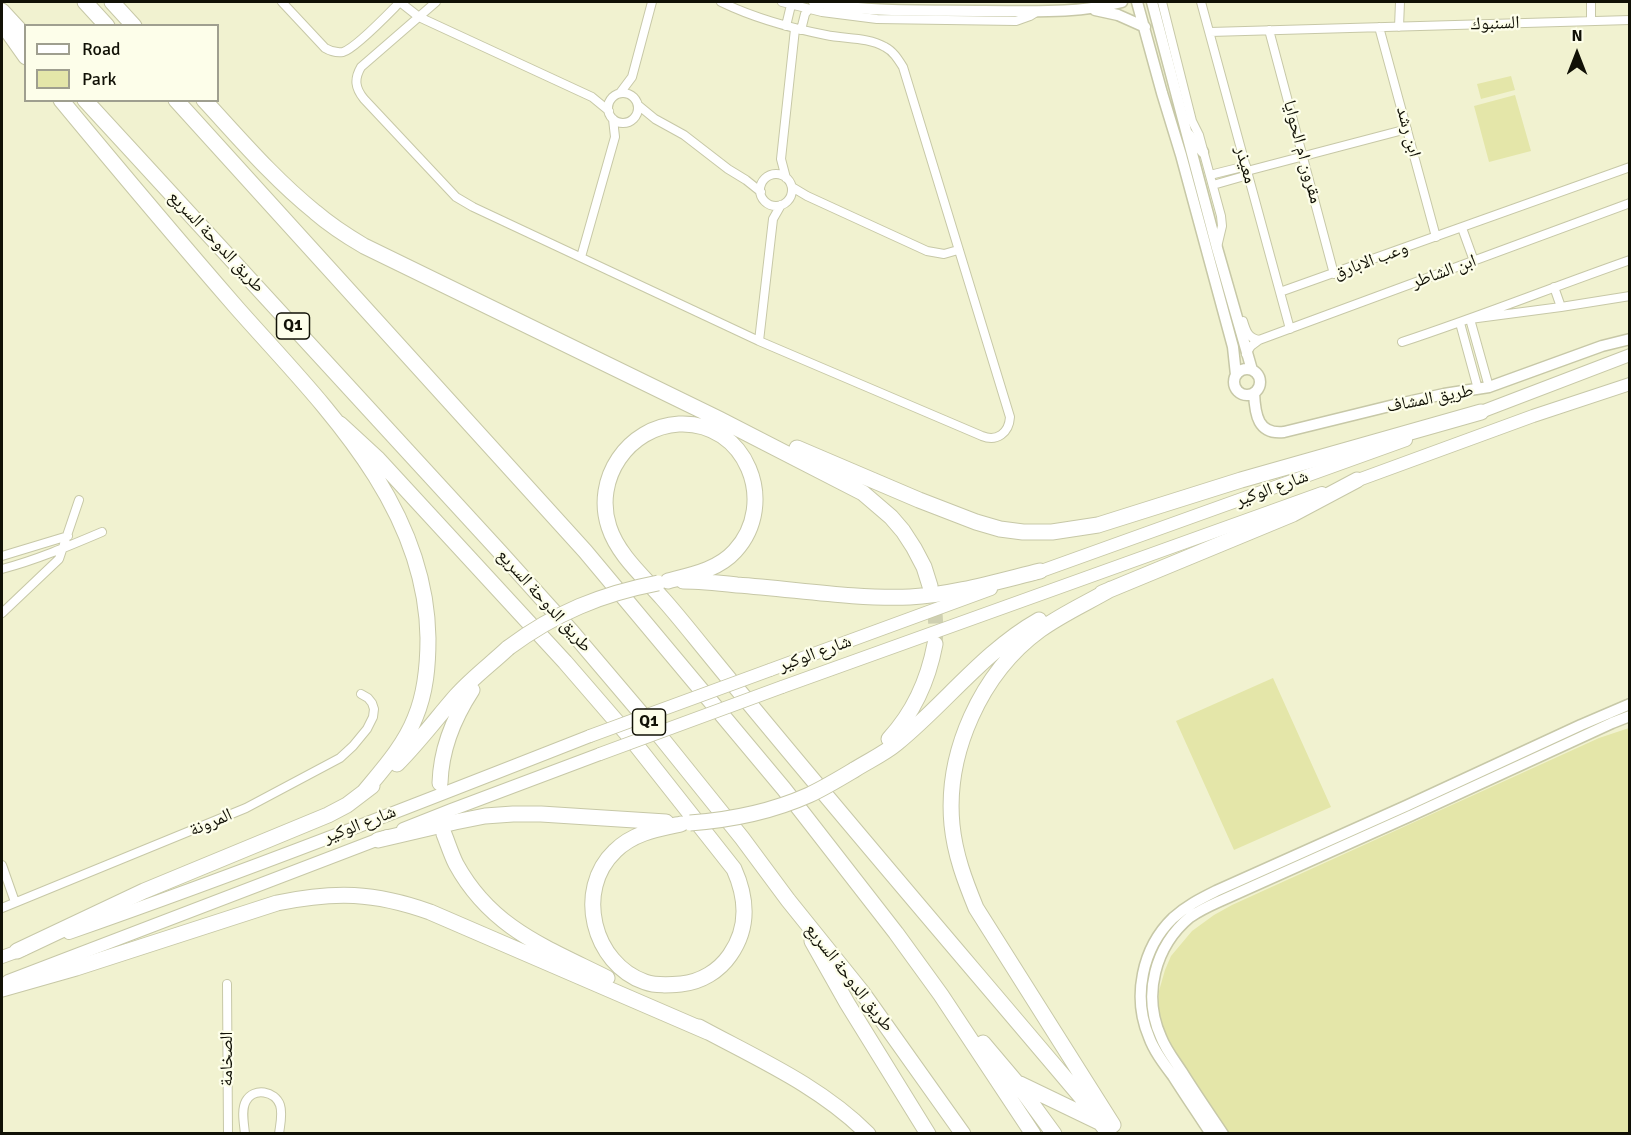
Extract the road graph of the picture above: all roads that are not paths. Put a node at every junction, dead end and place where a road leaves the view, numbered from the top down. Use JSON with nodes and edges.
{"nodes":[{"id":1,"x":86,"y":2,"type":"edge"},
{"id":2,"x":112,"y":2,"type":"edge"},
{"id":3,"x":282,"y":2,"type":"edge"},
{"id":4,"x":400,"y":2,"type":"edge"},
{"id":5,"x":436,"y":2,"type":"edge"},
{"id":6,"x":652,"y":2,"type":"edge"},
{"id":7,"x":721,"y":2,"type":"edge"},
{"id":8,"x":1122,"y":2,"type":"edge"},
{"id":9,"x":1137,"y":2,"type":"edge"},
{"id":10,"x":1152,"y":2,"type":"edge"},
{"id":11,"x":1162,"y":2,"type":"edge"},
{"id":12,"x":1201,"y":2,"type":"edge"},
{"id":13,"x":1400,"y":2,"type":"edge"},
{"id":14,"x":1591,"y":2,"type":"edge"},
{"id":15,"x":786,"y":3,"type":"edge"},
{"id":16,"x":811,"y":5,"type":"edge"},
{"id":17,"x":1089,"y":9,"type":"junction"},
{"id":18,"x":2,"y":11,"type":"edge"},
{"id":19,"x":419,"y":17,"type":"junction"},
{"id":20,"x":1629,"y":20,"type":"edge"},
{"id":21,"x":1592,"y":21,"type":"junction"},
{"id":22,"x":2,"y":23,"type":"edge"},
{"id":23,"x":105,"y":24,"type":"edge"},
{"id":24,"x":132,"y":24,"type":"edge"},
{"id":25,"x":1145,"y":27,"type":"junction"},
{"id":26,"x":1379,"y":27,"type":"junction"},
{"id":27,"x":1399,"y":27,"type":"junction"},
{"id":28,"x":794,"y":28,"type":"junction"},
{"id":29,"x":1269,"y":30,"type":"junction"},
{"id":30,"x":1210,"y":32,"type":"junction"},
{"id":31,"x":24,"y":35,"type":"edge"},
{"id":32,"x":24,"y":54,"type":"edge"},
{"id":33,"x":632,"y":77,"type":"junction"},
{"id":34,"x":617,"y":94,"type":"junction"},
{"id":35,"x":591,"y":97,"type":"junction"},
{"id":36,"x":636,"y":101,"type":"junction"},
{"id":37,"x":63,"y":102,"type":"edge"},
{"id":38,"x":88,"y":102,"type":"edge"},
{"id":39,"x":178,"y":102,"type":"edge"},
{"id":40,"x":206,"y":102,"type":"edge"},
{"id":41,"x":611,"y":115,"type":"junction"},
{"id":42,"x":654,"y":119,"type":"junction"},
{"id":43,"x":629,"y":121,"type":"junction"},
{"id":44,"x":1407,"y":129,"type":"junction"},
{"id":45,"x":1185,"y":131,"type":"junction"},
{"id":46,"x":615,"y":137,"type":"junction"},
{"id":47,"x":1203,"y":152,"type":"junction"},
{"id":48,"x":1303,"y":157,"type":"junction"},
{"id":49,"x":781,"y":159,"type":"junction"},
{"id":50,"x":1629,"y":167,"type":"edge"},
{"id":51,"x":1247,"y":171,"type":"junction"},
{"id":52,"x":1210,"y":175,"type":"junction"},
{"id":53,"x":767,"y":178,"type":"junction"},
{"id":54,"x":786,"y":178,"type":"junction"},
{"id":55,"x":746,"y":180,"type":"junction"},
{"id":56,"x":1213,"y":185,"type":"junction"},
{"id":57,"x":792,"y":187,"type":"junction"},
{"id":58,"x":761,"y":192,"type":"junction"},
{"id":59,"x":807,"y":196,"type":"junction"},
{"id":60,"x":790,"y":198,"type":"junction"},
{"id":61,"x":767,"y":203,"type":"junction"},
{"id":62,"x":1629,"y":203,"type":"edge"},
{"id":63,"x":781,"y":205,"type":"junction"},
{"id":64,"x":773,"y":219,"type":"junction"},
{"id":65,"x":1462,"y":228,"type":"junction"},
{"id":66,"x":1436,"y":237,"type":"junction"},
{"id":67,"x":1217,"y":248,"type":"junction"},
{"id":68,"x":958,"y":250,"type":"junction"},
{"id":69,"x":581,"y":257,"type":"junction"},
{"id":70,"x":1629,"y":260,"type":"edge"},
{"id":71,"x":1474,"y":261,"type":"junction"},
{"id":72,"x":1334,"y":274,"type":"junction"},
{"id":73,"x":1225,"y":278,"type":"junction"},
{"id":74,"x":1554,"y":287,"type":"junction"},
{"id":75,"x":1280,"y":292,"type":"junction"},
{"id":76,"x":1629,"y":296,"type":"edge"},
{"id":77,"x":1561,"y":307,"type":"junction"},
{"id":78,"x":1470,"y":319,"type":"junction"},
{"id":79,"x":1460,"y":323,"type":"junction"},
{"id":80,"x":1290,"y":329,"type":"junction"},
{"id":81,"x":1629,"y":339,"type":"edge"},
{"id":82,"x":1259,"y":340,"type":"junction"},
{"id":83,"x":759,"y":341,"type":"junction"},
{"id":84,"x":1402,"y":342,"type":"dead end"},
{"id":85,"x":1246,"y":354,"type":"junction"},
{"id":86,"x":1629,"y":355,"type":"edge"},
{"id":87,"x":1252,"y":370,"type":"junction"},
{"id":88,"x":1236,"y":375,"type":"junction"},
{"id":89,"x":1629,"y":384,"type":"edge"},
{"id":90,"x":1484,"y":388,"type":"junction"},
{"id":91,"x":1254,"y":393,"type":"junction"},
{"id":92,"x":1481,"y":412,"type":"junction"},
{"id":93,"x":719,"y":419,"type":"junction"},
{"id":94,"x":340,"y":424,"type":"junction"},
{"id":95,"x":1357,"y":480,"type":"junction"},
{"id":96,"x":79,"y":500,"type":"dead end"},
{"id":97,"x":102,"y":532,"type":"dead end"},
{"id":98,"x":68,"y":536,"type":"junction"},
{"id":99,"x":63,"y":549,"type":"junction"},
{"id":100,"x":2,"y":556,"type":"edge"},
{"id":101,"x":2,"y":569,"type":"edge"},
{"id":102,"x":1040,"y":571,"type":"junction"},
{"id":103,"x":663,"y":582,"type":"junction"},
{"id":104,"x":930,"y":586,"type":"tunnel mouth"},
{"id":105,"x":1111,"y":590,"type":"junction"},
{"id":106,"x":2,"y":613,"type":"edge"},
{"id":107,"x":935,"y":644,"type":"tunnel mouth"},
{"id":108,"x":487,"y":668,"type":"junction"},
{"id":109,"x":361,"y":694,"type":"dead end"},
{"id":110,"x":1629,"y":704,"type":"edge"},
{"id":111,"x":1629,"y":716,"type":"edge"},
{"id":112,"x":860,"y":766,"type":"junction"},
{"id":113,"x":440,"y":783,"type":"dead end"},
{"id":114,"x":364,"y":792,"type":"junction"},
{"id":115,"x":686,"y":824,"type":"junction"},
{"id":116,"x":444,"y":834,"type":"dead end"},
{"id":117,"x":378,"y":840,"type":"junction"},
{"id":118,"x":2,"y":865,"type":"edge"},
{"id":119,"x":788,"y":900,"type":"junction"},
{"id":120,"x":15,"y":902,"type":"junction"},
{"id":121,"x":2,"y":908,"type":"edge"},
{"id":122,"x":17,"y":951,"type":"junction"},
{"id":123,"x":2,"y":957,"type":"edge"},
{"id":124,"x":2,"y":983,"type":"edge"},
{"id":125,"x":228,"y":984,"type":"dead end"},
{"id":126,"x":2,"y":989,"type":"edge"},
{"id":127,"x":941,"y":995,"type":"junction"},
{"id":128,"x":708,"y":1032,"type":"junction"},
{"id":129,"x":1016,"y":1082,"type":"junction"},
{"id":130,"x":1105,"y":1128,"type":"edge"},
{"id":131,"x":228,"y":1134,"type":"edge"},
{"id":132,"x":245,"y":1134,"type":"edge"},
{"id":133,"x":279,"y":1134,"type":"edge"},
{"id":134,"x":868,"y":1134,"type":"edge"},
{"id":135,"x":928,"y":1134,"type":"edge"},
{"id":136,"x":963,"y":1134,"type":"edge"},
{"id":137,"x":1033,"y":1134,"type":"edge"},
{"id":138,"x":1054,"y":1134,"type":"edge"},
{"id":139,"x":1119,"y":1134,"type":"edge"},
{"id":140,"x":1211,"y":1134,"type":"edge"},
{"id":141,"x":1222,"y":1134,"type":"edge"}],
"edges":[{"from":1,"to":23,"type":"highway"},
{"from":2,"to":24,"type":"highway"},
{"from":3,"to":4,"type":"street"},
{"from":4,"to":19,"type":"street"},
{"from":5,"to":19,"type":"street"},
{"from":6,"to":33,"type":"street"},
{"from":7,"to":28,"type":"street"},
{"from":8,"to":17,"type":"street"},
{"from":9,"to":25,"type":"street"},
{"from":10,"to":45,"type":"street"},
{"from":11,"to":47,"type":"street"},
{"from":12,"to":30,"type":"street","name":"معيذر"},
{"from":13,"to":27,"type":"street"},
{"from":14,"to":21,"type":"street"},
{"from":15,"to":16,"type":"street"},
{"from":15,"to":28,"type":"street"},
{"from":16,"to":17,"type":"street"},
{"from":16,"to":28,"type":"street"},
{"from":17,"to":25,"type":"street"},
{"from":18,"to":31,"type":"highway"},
{"from":19,"to":35,"type":"street"},
{"from":19,"to":69,"type":"street"},
{"from":20,"to":21,"type":"street","name":"السنبوك"},
{"from":21,"to":27,"type":"street","name":"السنبوك"},
{"from":22,"to":32,"type":"highway"},
{"from":25,"to":88,"type":"street"},
{"from":26,"to":27,"type":"street","name":"السنبوك"},
{"from":26,"to":29,"type":"street","name":"السنبوك"},
{"from":26,"to":44,"type":"street","name":"ابن رشد"},
{"from":28,"to":49,"type":"street"},
{"from":28,"to":68,"type":"street"},
{"from":29,"to":30,"type":"street","name":"السنبوك"},
{"from":29,"to":48,"type":"street","name":"مقرون ام الحوايا"},
{"from":30,"to":51,"type":"street","name":"معيذر"},
{"from":33,"to":34,"type":"street"},
{"from":33,"to":36,"type":"street"},
{"from":34,"to":35,"type":"street"},
{"from":34,"to":36,"type":"street"},
{"from":34,"to":41,"type":"street"},
{"from":35,"to":41,"type":"street"},
{"from":36,"to":42,"type":"street"},
{"from":36,"to":43,"type":"street"},
{"from":37,"to":94,"type":"highway"},
{"from":38,"to":119,"type":"highway","name":"طريق الدوحة السريع","number":"Q1"},
{"from":39,"to":127,"type":"highway"},
{"from":40,"to":93,"type":"highway"},
{"from":41,"to":43,"type":"street"},
{"from":41,"to":46,"type":"street"},
{"from":42,"to":43,"type":"street"},
{"from":42,"to":55,"type":"street"},
{"from":43,"to":46,"type":"street"},
{"from":44,"to":48,"type":"street"},
{"from":44,"to":66,"type":"street","name":"ابن رشد"},
{"from":45,"to":47,"type":"street"},
{"from":45,"to":67,"type":"street"},
{"from":46,"to":69,"type":"street"},
{"from":47,"to":52,"type":"street"},
{"from":48,"to":51,"type":"street"},
{"from":48,"to":72,"type":"street","name":"مقرون ام الحوايا"},
{"from":49,"to":53,"type":"street"},
{"from":49,"to":54,"type":"street"},
{"from":50,"to":65,"type":"street","name":"وعب الابارق"},
{"from":51,"to":52,"type":"street"},
{"from":51,"to":56,"type":"street"},
{"from":51,"to":75,"type":"street","name":"معيذر"},
{"from":52,"to":56,"type":"street"},
{"from":53,"to":54,"type":"street"},
{"from":53,"to":55,"type":"street"},
{"from":53,"to":58,"type":"street"},
{"from":54,"to":57,"type":"street"},
{"from":55,"to":58,"type":"street"},
{"from":56,"to":67,"type":"street"},
{"from":57,"to":59,"type":"street"},
{"from":57,"to":60,"type":"street"},
{"from":58,"to":61,"type":"street"},
{"from":59,"to":60,"type":"street"},
{"from":59,"to":68,"type":"street"},
{"from":60,"to":63,"type":"street"},
{"from":61,"to":63,"type":"street"},
{"from":61,"to":64,"type":"street"},
{"from":62,"to":71,"type":"street","name":"ابن الشاطر"},
{"from":63,"to":64,"type":"street"},
{"from":64,"to":83,"type":"street"},
{"from":65,"to":66,"type":"street","name":"وعب الابارق"},
{"from":65,"to":71,"type":"street"},
{"from":66,"to":72,"type":"street","name":"وعب الابارق"},
{"from":67,"to":73,"type":"street"},
{"from":68,"to":83,"type":"street"},
{"from":69,"to":83,"type":"street"},
{"from":70,"to":74,"type":"street"},
{"from":71,"to":80,"type":"street","name":"ابن الشاطر"},
{"from":72,"to":75,"type":"street","name":"وعب الابارق"},
{"from":73,"to":82,"type":"street"},
{"from":73,"to":85,"type":"street"},
{"from":74,"to":77,"type":"street"},
{"from":74,"to":78,"type":"street"},
{"from":75,"to":80,"type":"street","name":"معيذر"},
{"from":76,"to":77,"type":"street"},
{"from":77,"to":78,"type":"street"},
{"from":78,"to":79,"type":"street"},
{"from":78,"to":90,"type":"street"},
{"from":79,"to":84,"type":"street"},
{"from":79,"to":90,"type":"street"},
{"from":80,"to":82,"type":"street","name":"ابن الشاطر"},
{"from":81,"to":90,"type":"street","name":"طريق المشاف"},
{"from":82,"to":85,"type":"street","name":"ابن الشاطر"},
{"from":85,"to":87,"type":"street"},
{"from":86,"to":92,"type":"main road","name":"شارع الوكير"},
{"from":87,"to":88,"type":"street"},
{"from":87,"to":91,"type":"street"},
{"from":88,"to":91,"type":"street"},
{"from":89,"to":95,"type":"main road","name":"شارع الوكير"},
{"from":90,"to":91,"type":"street","name":"طريق المشاف"},
{"from":92,"to":93,"type":"highway"},
{"from":92,"to":102,"type":"main road","name":"شارع الوكير"},
{"from":93,"to":104,"type":"highway"},
{"from":94,"to":114,"type":"highway"},
{"from":94,"to":115,"type":"highway"},
{"from":95,"to":105,"type":"highway"},
{"from":95,"to":117,"type":"main road","name":"شارع الوكير","bridge":true},
{"from":96,"to":98,"type":"street"},
{"from":97,"to":99,"type":"street"},
{"from":98,"to":99,"type":"street"},
{"from":98,"to":100,"type":"street"},
{"from":99,"to":101,"type":"street"},
{"from":99,"to":106,"type":"street"},
{"from":102,"to":103,"type":"highway"},
{"from":102,"to":122,"type":"main road","name":"شارع الوكير","bridge":true},
{"from":103,"to":108,"type":"highway","bridge":true},
{"from":103,"to":130,"type":"highway"},
{"from":105,"to":112,"type":"highway"},
{"from":105,"to":139,"type":"highway"},
{"from":107,"to":112,"type":"highway"},
{"from":108,"to":113,"type":"highway"},
{"from":108,"to":114,"type":"highway"},
{"from":109,"to":120,"type":"street","name":"المرونة"},
{"from":110,"to":140,"type":"street"},
{"from":111,"to":141,"type":"street"},
{"from":112,"to":115,"type":"highway","bridge":true},
{"from":114,"to":122,"type":"highway"},
{"from":115,"to":117,"type":"highway"},
{"from":116,"to":128,"type":"highway"},
{"from":117,"to":124,"type":"main road","name":"شارع الوكير"},
{"from":118,"to":120,"type":"street"},
{"from":119,"to":135,"type":"highway"},
{"from":119,"to":136,"type":"highway","name":"طريق الدوحة السريع"},
{"from":120,"to":121,"type":"street","name":"المرونة"},
{"from":122,"to":123,"type":"main road","name":"شارع الوكير"},
{"from":125,"to":131,"type":"street","name":"الصخامة"},
{"from":126,"to":128,"type":"highway"},
{"from":127,"to":129,"type":"highway"},
{"from":127,"to":137,"type":"highway"},
{"from":128,"to":134,"type":"highway"},
{"from":129,"to":130,"type":"highway"},
{"from":129,"to":138,"type":"highway"},
{"from":132,"to":133,"type":"street"}]}
